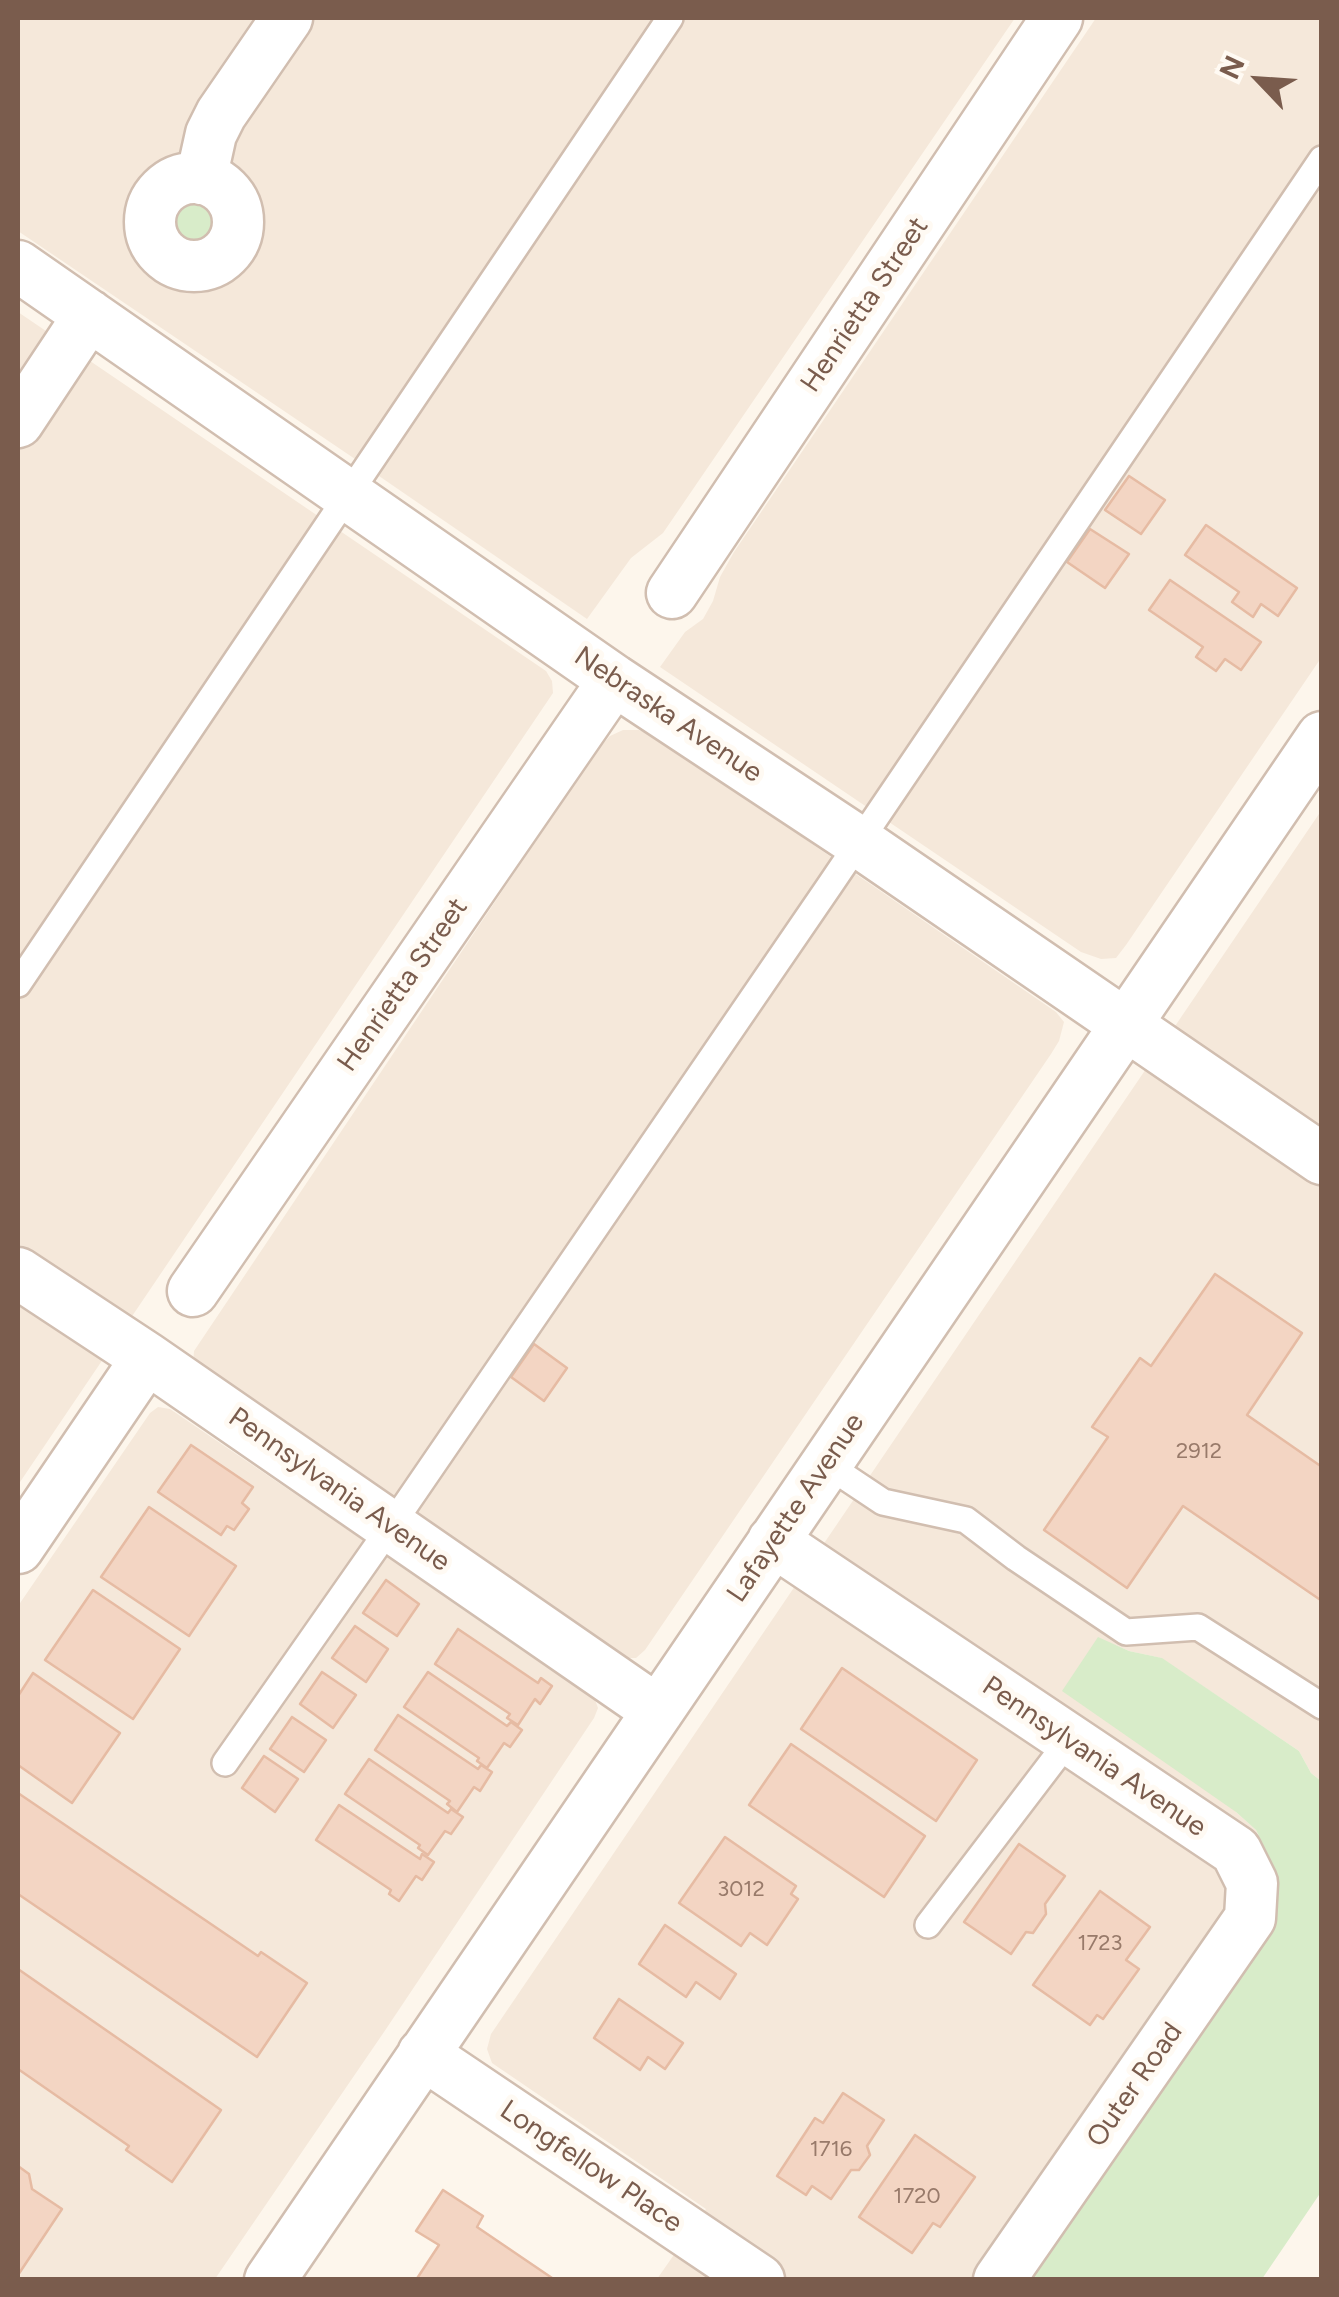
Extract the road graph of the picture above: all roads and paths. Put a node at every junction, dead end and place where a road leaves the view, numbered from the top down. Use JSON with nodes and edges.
{"nodes":[{"id":1,"x":287,"y":18,"type":"edge"},
{"id":2,"x":670,"y":18,"type":"edge"},
{"id":3,"x":1057,"y":18,"type":"edge"},
{"id":4,"x":1322,"y":159,"type":"edge"},
{"id":5,"x":201,"y":179,"type":"dead end"},
{"id":6,"x":18,"y":266,"type":"edge"},
{"id":7,"x":89,"y":316,"type":"junction"},
{"id":8,"x":18,"y":422,"type":"edge"},
{"id":9,"x":346,"y":495,"type":"junction"},
{"id":10,"x":672,"y":593,"type":"dead end"},
{"id":11,"x":614,"y":680,"type":"junction"},
{"id":12,"x":1322,"y":737,"type":"edge"},
{"id":13,"x":859,"y":842,"type":"junction"},
{"id":14,"x":18,"y":984,"type":"edge"},
{"id":15,"x":1126,"y":1024,"type":"junction"},
{"id":16,"x":1322,"y":1159,"type":"edge"},
{"id":17,"x":18,"y":1272,"type":"edge"},
{"id":18,"x":193,"y":1291,"type":"dead end"},
{"id":19,"x":147,"y":1358,"type":"junction"},
{"id":20,"x":826,"y":1464,"type":"junction"},
{"id":21,"x":391,"y":1526,"type":"junction"},
{"id":22,"x":774,"y":1541,"type":"junction"},
{"id":23,"x":18,"y":1548,"type":"edge"},
{"id":24,"x":1322,"y":1706,"type":"edge"},
{"id":25,"x":658,"y":1711,"type":"junction"},
{"id":26,"x":1068,"y":1740,"type":"junction"},
{"id":27,"x":225,"y":1763,"type":"dead end"},
{"id":28,"x":1252,"y":1884,"type":"joint"},
{"id":29,"x":928,"y":1926,"type":"dead end"},
{"id":30,"x":423,"y":2054,"type":"junction"},
{"id":31,"x":270,"y":2280,"type":"edge"},
{"id":32,"x":759,"y":2280,"type":"edge"},
{"id":33,"x":999,"y":2280,"type":"edge"}],
"edges":[{"from":1,"to":5,"type":"street"},
{"from":2,"to":9,"type":"lane"},
{"from":3,"to":10,"type":"street","name":"Henrietta Street"},
{"from":4,"to":13,"type":"lane"},
{"from":6,"to":7,"type":"street","name":"Nebraska Avenue"},
{"from":7,"to":8,"type":"street"},
{"from":7,"to":9,"type":"street","name":"Nebraska Avenue"},
{"from":9,"to":11,"type":"street","name":"Nebraska Avenue"},
{"from":9,"to":14,"type":"lane"},
{"from":11,"to":13,"type":"street","name":"Nebraska Avenue"},
{"from":11,"to":18,"type":"street","name":"Henrietta Street"},
{"from":12,"to":15,"type":"street","name":"Lafayette Avenue"},
{"from":13,"to":15,"type":"street","name":"Nebraska Avenue"},
{"from":13,"to":21,"type":"lane"},
{"from":15,"to":16,"type":"street","name":"Nebraska Avenue"},
{"from":15,"to":20,"type":"street","name":"Lafayette Avenue"},
{"from":17,"to":19,"type":"street","name":"Pennsylvania Avenue"},
{"from":19,"to":21,"type":"street","name":"Pennsylvania Avenue"},
{"from":19,"to":23,"type":"street"},
{"from":20,"to":22,"type":"street","name":"Lafayette Avenue"},
{"from":20,"to":24,"type":"lane"},
{"from":21,"to":25,"type":"street","name":"Pennsylvania Avenue"},
{"from":21,"to":27,"type":"lane"},
{"from":22,"to":25,"type":"street","name":"Lafayette Avenue"},
{"from":22,"to":26,"type":"street","name":"Pennsylvania Avenue"},
{"from":25,"to":30,"type":"street","name":"Lafayette Avenue"},
{"from":26,"to":28,"type":"street","name":"Pennsylvania Avenue"},
{"from":26,"to":29,"type":"lane"},
{"from":28,"to":33,"type":"street","name":"Outer Road"},
{"from":30,"to":31,"type":"street","name":"Lafayette Avenue"},
{"from":30,"to":32,"type":"street","name":"Longfellow Place"}]}
